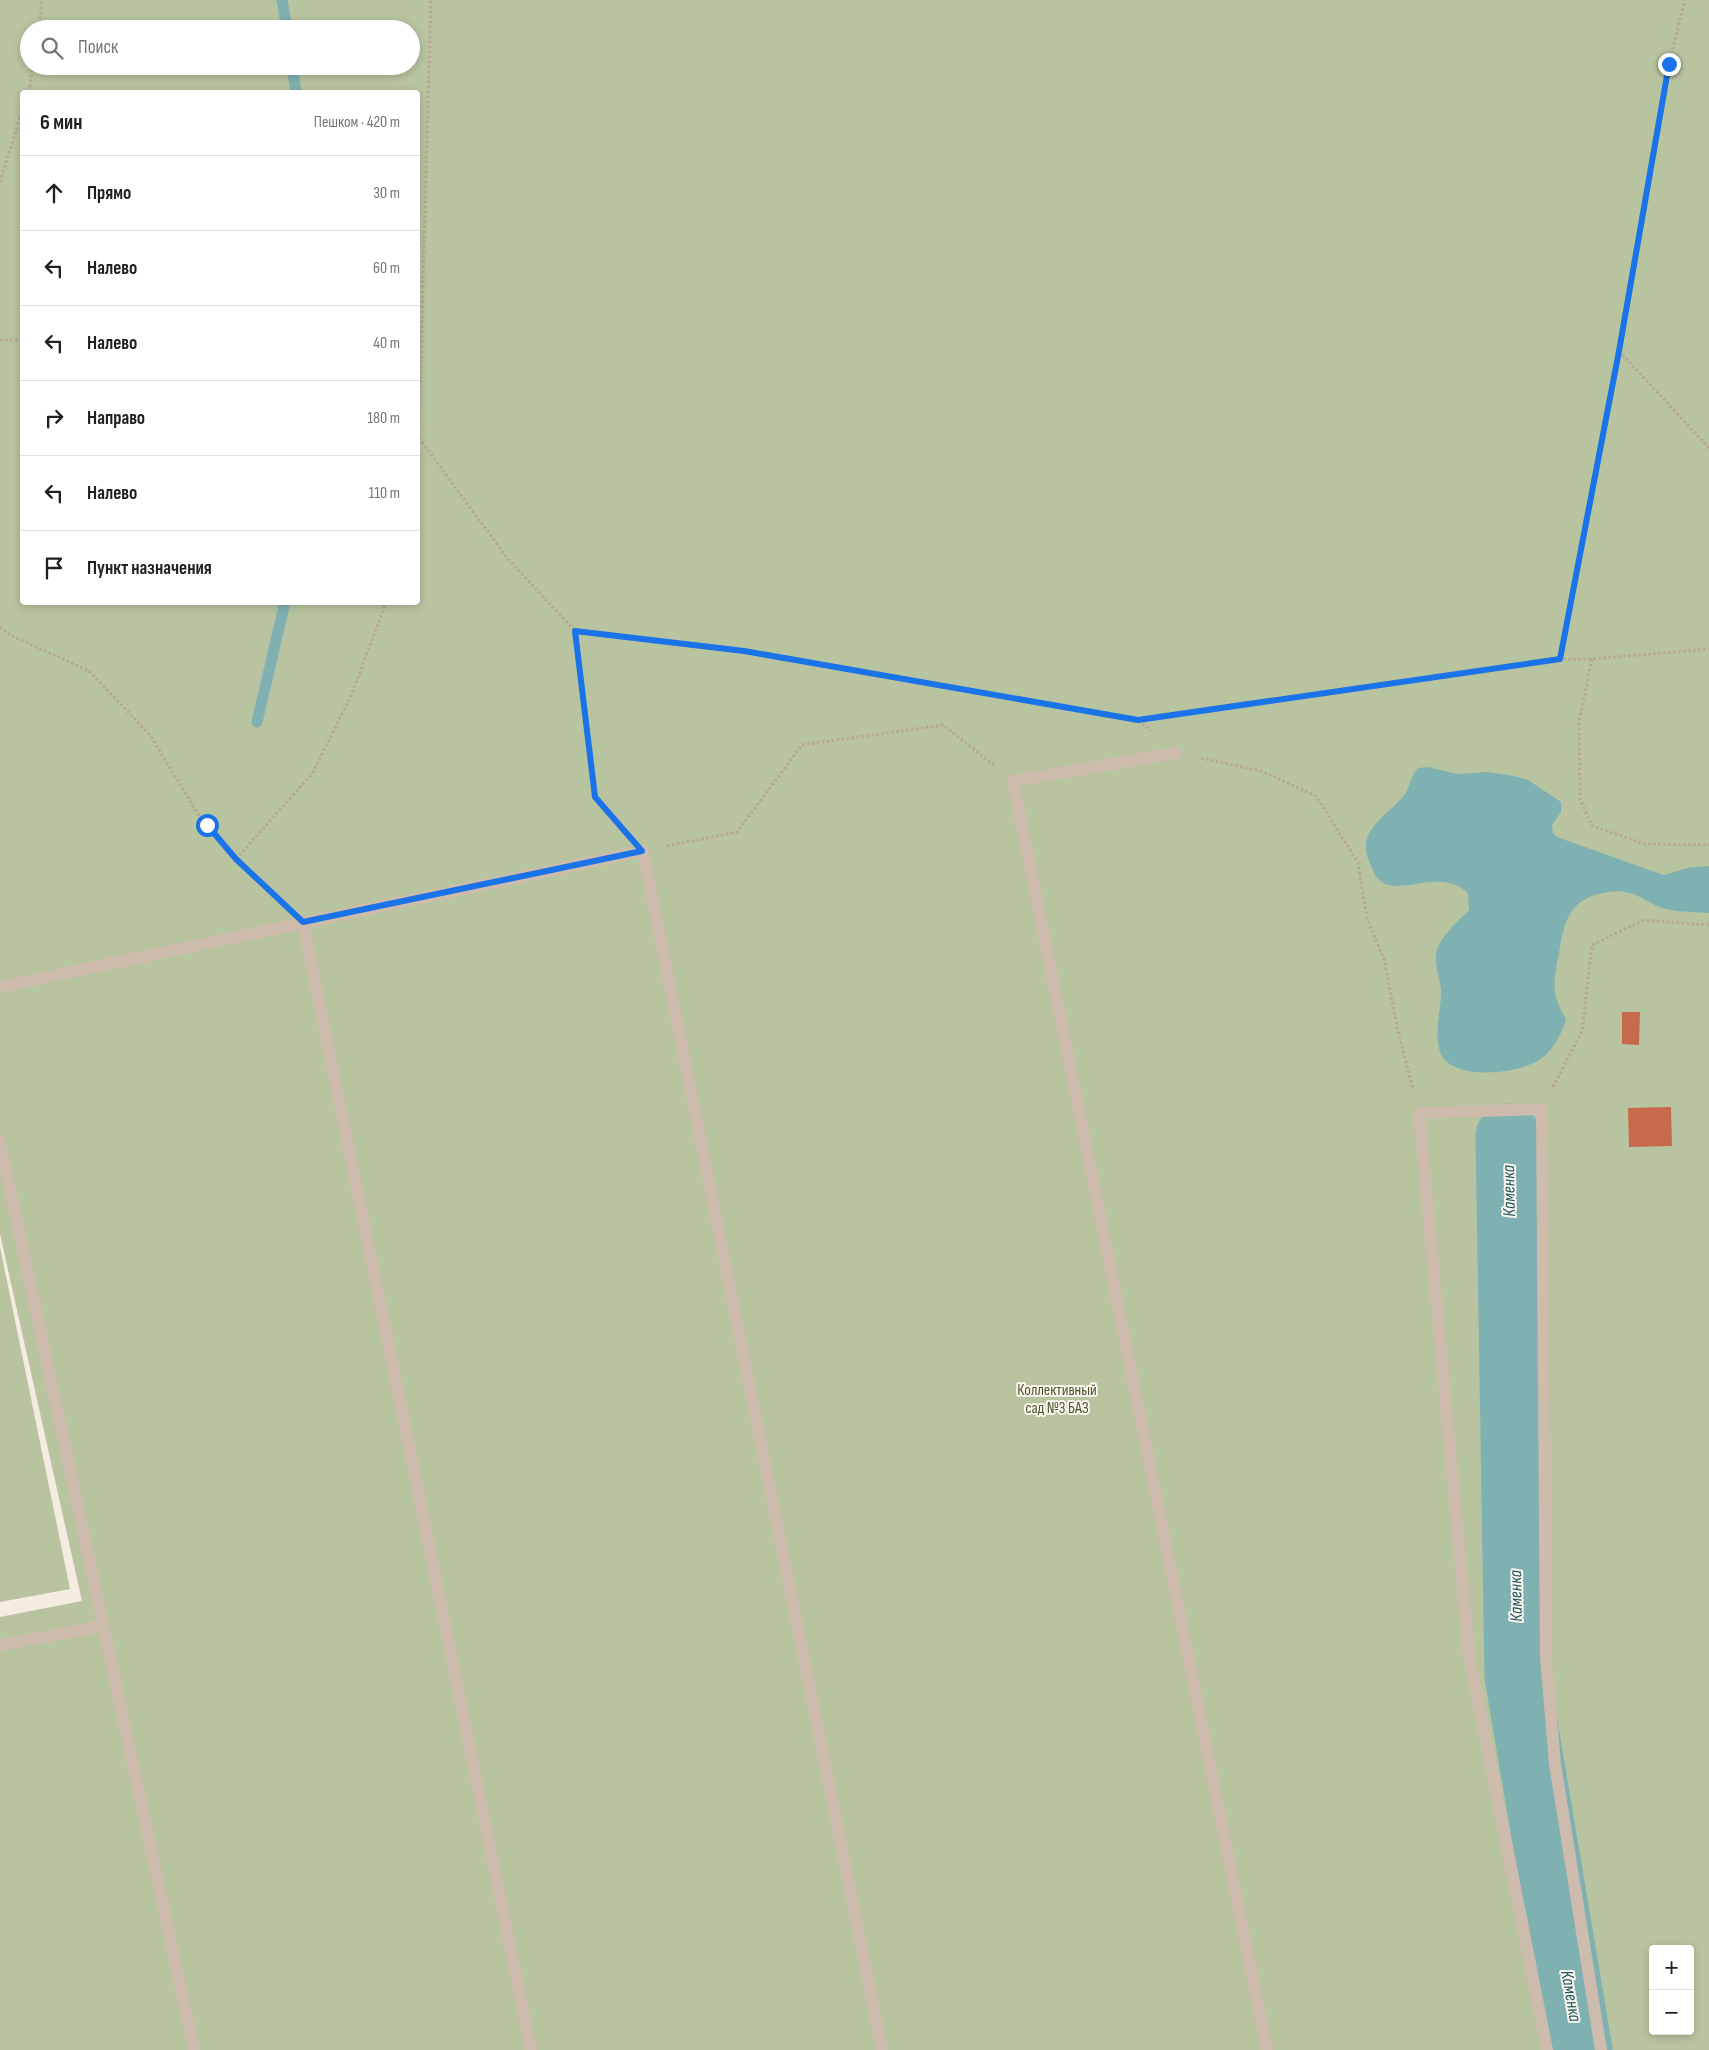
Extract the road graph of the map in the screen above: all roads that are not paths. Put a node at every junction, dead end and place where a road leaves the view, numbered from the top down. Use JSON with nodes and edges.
{"nodes":[{"id":1,"x":1176,"y":753,"type":"road end"},
{"id":2,"x":303,"y":922,"type":"junction"},
{"id":3,"x":0,"y":987,"type":"edge"},
{"id":4,"x":0,"y":1142,"type":"edge"},
{"id":5,"x":103,"y":1626,"type":"junction"},
{"id":6,"x":0,"y":1645,"type":"edge"},
{"id":7,"x":194,"y":2050,"type":"edge"},
{"id":8,"x":531,"y":2050,"type":"edge"},
{"id":9,"x":882,"y":2050,"type":"edge"},
{"id":10,"x":1266,"y":2050,"type":"edge"},
{"id":11,"x":1547,"y":2050,"type":"edge"},
{"id":12,"x":1601,"y":2050,"type":"edge"}],
"edges":[{"from":1,"to":10,"type":"lane"},
{"from":2,"to":3,"type":"lane"},
{"from":2,"to":8,"type":"lane"},
{"from":2,"to":9,"type":"lane"},
{"from":4,"to":5,"type":"lane"},
{"from":5,"to":6,"type":"lane"},
{"from":5,"to":7,"type":"lane"},
{"from":11,"to":12,"type":"lane"}]}
